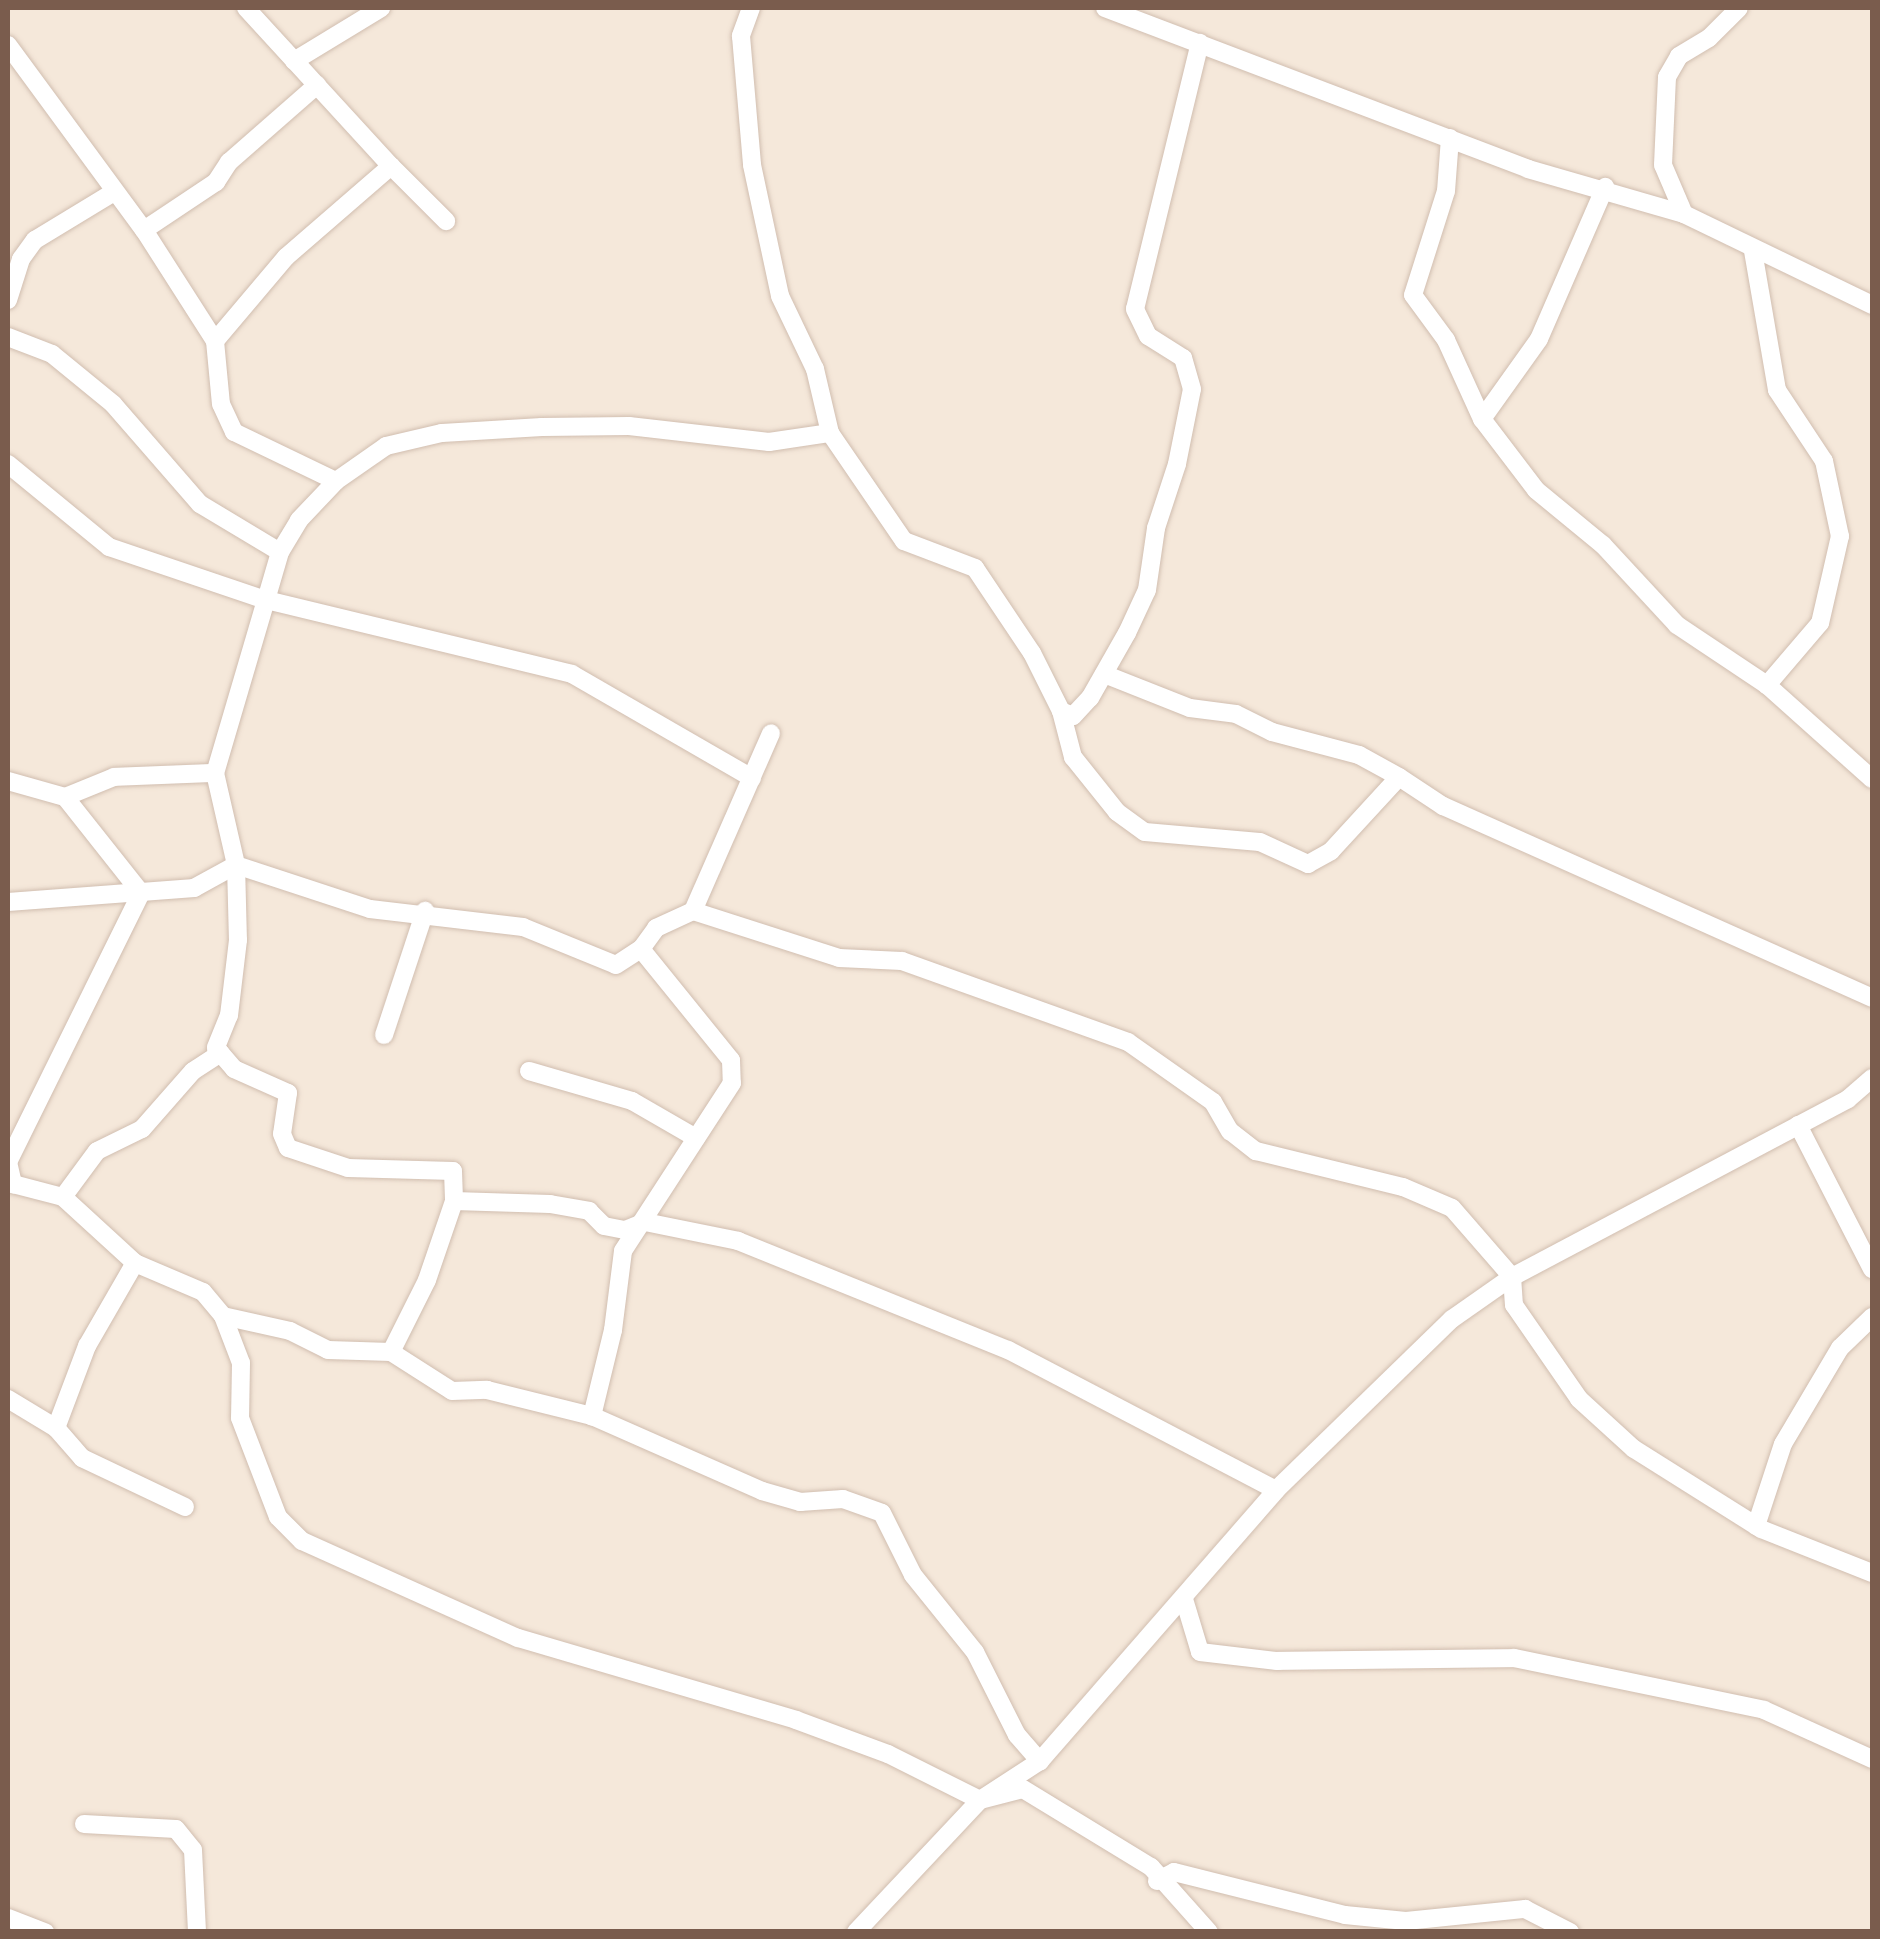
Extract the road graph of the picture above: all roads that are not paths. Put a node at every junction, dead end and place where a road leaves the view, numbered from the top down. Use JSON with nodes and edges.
{"nodes":[{"id":1,"x":246,"y":8,"type":"edge"},
{"id":2,"x":381,"y":8,"type":"edge"},
{"id":3,"x":751,"y":8,"type":"edge"},
{"id":4,"x":1106,"y":8,"type":"edge"},
{"id":5,"x":1738,"y":8,"type":"edge"},
{"id":6,"x":1200,"y":43,"type":"junction"},
{"id":7,"x":8,"y":45,"type":"edge"},
{"id":8,"x":294,"y":60,"type":"junction"},
{"id":9,"x":317,"y":85,"type":"junction"},
{"id":10,"x":1450,"y":138,"type":"junction"},
{"id":11,"x":392,"y":166,"type":"junction"},
{"id":12,"x":1605,"y":187,"type":"junction"},
{"id":13,"x":114,"y":192,"type":"junction"},
{"id":14,"x":1684,"y":214,"type":"junction"},
{"id":15,"x":446,"y":221,"type":"dead end"},
{"id":16,"x":144,"y":230,"type":"junction"},
{"id":17,"x":1752,"y":252,"type":"junction"},
{"id":18,"x":8,"y":300,"type":"edge"},
{"id":19,"x":1872,"y":304,"type":"edge"},
{"id":20,"x":8,"y":338,"type":"edge"},
{"id":21,"x":216,"y":342,"type":"junction"},
{"id":22,"x":1482,"y":419,"type":"junction"},
{"id":23,"x":830,"y":433,"type":"junction"},
{"id":24,"x":8,"y":464,"type":"edge"},
{"id":25,"x":336,"y":480,"type":"junction"},
{"id":26,"x":280,"y":552,"type":"junction"},
{"id":27,"x":266,"y":600,"type":"junction"},
{"id":28,"x":1104,"y":674,"type":"junction"},
{"id":29,"x":1767,"y":685,"type":"junction"},
{"id":30,"x":1061,"y":711,"type":"junction"},
{"id":31,"x":770,"y":734,"type":"dead end"},
{"id":32,"x":214,"y":773,"type":"junction"},
{"id":33,"x":1399,"y":777,"type":"junction"},
{"id":34,"x":752,"y":778,"type":"junction"},
{"id":35,"x":1872,"y":779,"type":"edge"},
{"id":36,"x":8,"y":782,"type":"edge"},
{"id":37,"x":64,"y":798,"type":"junction"},
{"id":38,"x":236,"y":865,"type":"junction"},
{"id":39,"x":141,"y":893,"type":"junction"},
{"id":40,"x":8,"y":902,"type":"edge"},
{"id":41,"x":424,"y":912,"type":"junction"},
{"id":42,"x":693,"y":912,"type":"junction"},
{"id":43,"x":641,"y":949,"type":"junction"},
{"id":44,"x":1872,"y":998,"type":"edge"},
{"id":45,"x":384,"y":1035,"type":"dead end"},
{"id":46,"x":221,"y":1053,"type":"junction"},
{"id":47,"x":529,"y":1072,"type":"dead end"},
{"id":48,"x":1872,"y":1078,"type":"edge"},
{"id":49,"x":1798,"y":1124,"type":"junction"},
{"id":50,"x":696,"y":1138,"type":"junction"},
{"id":51,"x":63,"y":1197,"type":"junction"},
{"id":52,"x":454,"y":1200,"type":"junction"},
{"id":53,"x":644,"y":1222,"type":"junction"},
{"id":54,"x":135,"y":1263,"type":"junction"},
{"id":55,"x":1872,"y":1269,"type":"edge"},
{"id":56,"x":1512,"y":1277,"type":"junction"},
{"id":57,"x":223,"y":1316,"type":"junction"},
{"id":58,"x":1872,"y":1316,"type":"edge"},
{"id":59,"x":391,"y":1352,"type":"junction"},
{"id":60,"x":8,"y":1400,"type":"edge"},
{"id":61,"x":592,"y":1416,"type":"junction"},
{"id":62,"x":56,"y":1428,"type":"junction"},
{"id":63,"x":1276,"y":1490,"type":"junction"},
{"id":64,"x":184,"y":1508,"type":"dead end"},
{"id":65,"x":1756,"y":1526,"type":"junction"},
{"id":66,"x":1872,"y":1573,"type":"edge"},
{"id":67,"x":1184,"y":1599,"type":"junction"},
{"id":68,"x":1872,"y":1759,"type":"edge"},
{"id":69,"x":1040,"y":1761,"type":"junction"},
{"id":70,"x":980,"y":1800,"type":"junction"},
{"id":71,"x":84,"y":1824,"type":"dead end"},
{"id":72,"x":1157,"y":1881,"type":"junction"},
{"id":73,"x":8,"y":1918,"type":"edge"},
{"id":74,"x":45,"y":1932,"type":"edge"},
{"id":75,"x":196,"y":1932,"type":"edge"},
{"id":76,"x":856,"y":1932,"type":"edge"},
{"id":77,"x":1209,"y":1932,"type":"edge"},
{"id":78,"x":1570,"y":1932,"type":"edge"}],
"edges":[{"from":1,"to":8,"type":"street"},
{"from":2,"to":8,"type":"street"},
{"from":3,"to":23,"type":"street"},
{"from":4,"to":6,"type":"street"},
{"from":5,"to":14,"type":"street"},
{"from":6,"to":10,"type":"street"},
{"from":6,"to":28,"type":"street"},
{"from":7,"to":13,"type":"street"},
{"from":8,"to":9,"type":"street"},
{"from":9,"to":11,"type":"street"},
{"from":9,"to":16,"type":"street"},
{"from":10,"to":12,"type":"street"},
{"from":10,"to":22,"type":"street"},
{"from":11,"to":15,"type":"street"},
{"from":11,"to":21,"type":"street"},
{"from":12,"to":14,"type":"street"},
{"from":12,"to":22,"type":"street"},
{"from":13,"to":16,"type":"street"},
{"from":13,"to":18,"type":"street"},
{"from":14,"to":17,"type":"street"},
{"from":16,"to":21,"type":"street"},
{"from":17,"to":19,"type":"street"},
{"from":17,"to":29,"type":"street"},
{"from":20,"to":26,"type":"street"},
{"from":21,"to":25,"type":"street"},
{"from":22,"to":29,"type":"street"},
{"from":23,"to":25,"type":"street"},
{"from":23,"to":30,"type":"street"},
{"from":24,"to":27,"type":"street"},
{"from":25,"to":26,"type":"street"},
{"from":26,"to":27,"type":"street"},
{"from":27,"to":32,"type":"street"},
{"from":27,"to":34,"type":"street"},
{"from":28,"to":30,"type":"street"},
{"from":28,"to":33,"type":"street"},
{"from":29,"to":35,"type":"street"},
{"from":30,"to":33,"type":"street"},
{"from":31,"to":34,"type":"street"},
{"from":32,"to":37,"type":"street"},
{"from":32,"to":38,"type":"street"},
{"from":33,"to":44,"type":"street"},
{"from":34,"to":42,"type":"street"},
{"from":36,"to":37,"type":"street"},
{"from":37,"to":39,"type":"street"},
{"from":38,"to":39,"type":"street"},
{"from":38,"to":41,"type":"street"},
{"from":38,"to":46,"type":"street"},
{"from":39,"to":40,"type":"street"},
{"from":39,"to":51,"type":"street"},
{"from":41,"to":43,"type":"street"},
{"from":41,"to":45,"type":"street"},
{"from":42,"to":43,"type":"street"},
{"from":42,"to":56,"type":"street"},
{"from":43,"to":50,"type":"street"},
{"from":46,"to":51,"type":"street"},
{"from":46,"to":52,"type":"street"},
{"from":47,"to":50,"type":"street"},
{"from":48,"to":49,"type":"street"},
{"from":49,"to":55,"type":"street"},
{"from":49,"to":56,"type":"street"},
{"from":50,"to":53,"type":"street"},
{"from":51,"to":54,"type":"street"},
{"from":52,"to":53,"type":"street"},
{"from":52,"to":59,"type":"street"},
{"from":53,"to":61,"type":"street"},
{"from":53,"to":63,"type":"street"},
{"from":54,"to":57,"type":"street"},
{"from":54,"to":62,"type":"street"},
{"from":56,"to":63,"type":"street"},
{"from":56,"to":65,"type":"street"},
{"from":57,"to":59,"type":"street"},
{"from":57,"to":70,"type":"street"},
{"from":58,"to":65,"type":"street"},
{"from":59,"to":61,"type":"street"},
{"from":60,"to":62,"type":"street"},
{"from":61,"to":69,"type":"street"},
{"from":62,"to":64,"type":"street"},
{"from":63,"to":67,"type":"street"},
{"from":65,"to":66,"type":"street"},
{"from":67,"to":68,"type":"street"},
{"from":67,"to":69,"type":"street"},
{"from":69,"to":70,"type":"street"},
{"from":70,"to":72,"type":"street"},
{"from":70,"to":76,"type":"street"},
{"from":71,"to":75,"type":"street"},
{"from":72,"to":77,"type":"street"},
{"from":72,"to":78,"type":"street"},
{"from":73,"to":74,"type":"street"}]}
